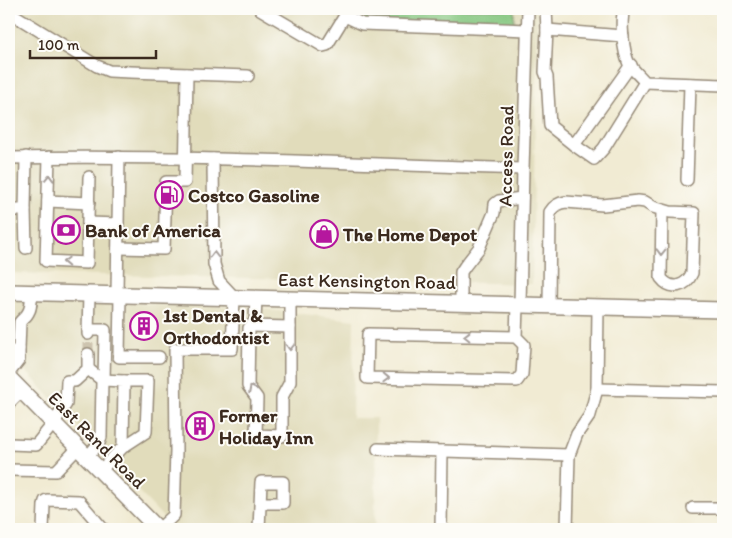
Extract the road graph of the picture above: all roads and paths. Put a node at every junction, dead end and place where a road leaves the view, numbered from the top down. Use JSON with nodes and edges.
{"nodes":[{"id":1,"x":260,"y":9,"type":"edge"},
{"id":2,"x":528,"y":9,"type":"edge"},
{"id":3,"x":546,"y":9,"type":"edge"},
{"id":4,"x":624,"y":9,"type":"edge"},
{"id":5,"x":9,"y":12,"type":"edge"},
{"id":6,"x":347,"y":12,"type":"edge"},
{"id":7,"x":527,"y":30,"type":"junction"},
{"id":8,"x":547,"y":30,"type":"junction"},
{"id":9,"x":623,"y":36,"type":"junction"},
{"id":10,"x":631,"y":66,"type":"junction"},
{"id":11,"x":187,"y":74,"type":"junction"},
{"id":12,"x":248,"y":76,"type":"dead end"},
{"id":13,"x":645,"y":82,"type":"junction"},
{"id":14,"x":690,"y":84,"type":"junction"},
{"id":15,"x":723,"y":85,"type":"edge"},
{"id":16,"x":574,"y":146,"type":"junction"},
{"id":17,"x":26,"y":157,"type":"junction"},
{"id":18,"x":50,"y":157,"type":"junction"},
{"id":19,"x":119,"y":157,"type":"junction"},
{"id":20,"x":9,"y":158,"type":"edge"},
{"id":21,"x":213,"y":158,"type":"junction"},
{"id":22,"x":185,"y":159,"type":"junction"},
{"id":23,"x":523,"y":169,"type":"junction"},
{"id":24,"x":89,"y":177,"type":"dead end"},
{"id":25,"x":687,"y":180,"type":"dead end"},
{"id":26,"x":522,"y":198,"type":"junction"},
{"id":27,"x":48,"y":201,"type":"junction"},
{"id":28,"x":89,"y":203,"type":"junction"},
{"id":29,"x":9,"y":210,"type":"edge"},
{"id":30,"x":26,"y":210,"type":"junction"},
{"id":31,"x":662,"y":210,"type":"junction"},
{"id":32,"x":89,"y":222,"type":"junction"},
{"id":33,"x":118,"y":224,"type":"junction"},
{"id":34,"x":26,"y":248,"type":"dead end"},
{"id":35,"x":118,"y":248,"type":"junction"},
{"id":36,"x":674,"y":287,"type":"junction"},
{"id":37,"x":9,"y":292,"type":"edge"},
{"id":38,"x":31,"y":292,"type":"junction"},
{"id":39,"x":89,"y":294,"type":"junction"},
{"id":40,"x":118,"y":294,"type":"junction"},
{"id":41,"x":234,"y":297,"type":"junction"},
{"id":42,"x":256,"y":298,"type":"junction"},
{"id":43,"x":290,"y":299,"type":"junction"},
{"id":44,"x":464,"y":303,"type":"junction"},
{"id":45,"x":518,"y":305,"type":"junction"},
{"id":46,"x":549,"y":305,"type":"junction"},
{"id":47,"x":598,"y":307,"type":"junction"},
{"id":48,"x":674,"y":308,"type":"junction"},
{"id":49,"x":723,"y":310,"type":"edge"},
{"id":50,"x":251,"y":326,"type":"junction"},
{"id":51,"x":290,"y":327,"type":"junction"},
{"id":52,"x":516,"y":337,"type":"junction"},
{"id":53,"x":14,"y":352,"type":"edge"},
{"id":54,"x":88,"y":354,"type":"tunnel mouth"},
{"id":55,"x":159,"y":357,"type":"dead end"},
{"id":56,"x":88,"y":369,"type":"junction"},
{"id":57,"x":9,"y":373,"type":"edge"},
{"id":58,"x":9,"y":378,"type":"edge"},
{"id":59,"x":103,"y":380,"type":"junction"},
{"id":60,"x":124,"y":381,"type":"junction"},
{"id":61,"x":597,"y":389,"type":"junction"},
{"id":62,"x":21,"y":391,"type":"junction"},
{"id":63,"x":723,"y":392,"type":"edge"},
{"id":64,"x":9,"y":403,"type":"edge"},
{"id":65,"x":54,"y":424,"type":"junction"},
{"id":66,"x":9,"y":444,"type":"edge"},
{"id":67,"x":123,"y":447,"type":"junction"},
{"id":68,"x":378,"y":449,"type":"dead end"},
{"id":69,"x":442,"y":451,"type":"junction"},
{"id":70,"x":82,"y":453,"type":"junction"},
{"id":71,"x":569,"y":455,"type":"junction"},
{"id":72,"x":9,"y":470,"type":"edge"},
{"id":73,"x":100,"y":471,"type":"junction"},
{"id":74,"x":260,"y":503,"type":"dead end"},
{"id":75,"x":693,"y":508,"type":"dead end"},
{"id":76,"x":723,"y":508,"type":"edge"},
{"id":77,"x":43,"y":529,"type":"edge"},
{"id":78,"x":103,"y":529,"type":"edge"},
{"id":79,"x":158,"y":529,"type":"edge"},
{"id":80,"x":258,"y":529,"type":"edge"},
{"id":81,"x":441,"y":529,"type":"edge"},
{"id":82,"x":567,"y":529,"type":"edge"}],
"edges":[{"from":1,"to":6,"type":"street"},
{"from":2,"to":7,"type":"street","name":"Access Road"},
{"from":3,"to":8,"type":"street"},
{"from":4,"to":9,"type":"street"},
{"from":5,"to":11,"type":"street"},
{"from":6,"to":7,"type":"street"},
{"from":7,"to":23,"type":"street","name":"Access Road"},
{"from":8,"to":9,"type":"street"},
{"from":8,"to":16,"type":"street"},
{"from":9,"to":10,"type":"street"},
{"from":10,"to":13,"type":"street"},
{"from":10,"to":16,"type":"street"},
{"from":11,"to":12,"type":"street"},
{"from":11,"to":22,"type":"street"},
{"from":13,"to":14,"type":"street"},
{"from":13,"to":16,"type":"street"},
{"from":14,"to":15,"type":"street"},
{"from":14,"to":25,"type":"street"},
{"from":17,"to":18,"type":"street"},
{"from":17,"to":20,"type":"street"},
{"from":17,"to":30,"type":"street"},
{"from":18,"to":19,"type":"street"},
{"from":27,"to":18,"type":"street","one_way":true},
{"from":19,"to":22,"type":"street"},
{"from":19,"to":33,"type":"street"},
{"from":21,"to":22,"type":"street"},
{"from":21,"to":23,"type":"street"},
{"from":41,"to":21,"type":"street","one_way":true},
{"from":22,"to":35,"type":"street"},
{"from":23,"to":26,"type":"street","name":"Access Road"},
{"from":24,"to":28,"type":"street"},
{"from":26,"to":44,"type":"street"},
{"from":26,"to":45,"type":"street","name":"Access Road"},
{"from":27,"to":28,"type":"street"},
{"from":32,"to":27,"type":"street","one_way":true},
{"from":28,"to":32,"type":"street"},
{"from":29,"to":30,"type":"street"},
{"from":30,"to":34,"type":"street"},
{"from":31,"to":36,"type":"street","one_way":true},
{"from":31,"to":36,"type":"street"},
{"from":31,"to":46,"type":"street"},
{"from":32,"to":33,"type":"street"},
{"from":33,"to":35,"type":"street"},
{"from":35,"to":40,"type":"street"},
{"from":36,"to":48,"type":"street"},
{"from":37,"to":38,"type":"main road","name":"East Kensington Road"},
{"from":38,"to":39,"type":"main road","name":"East Kensington Road"},
{"from":38,"to":53,"type":"street"},
{"from":39,"to":40,"type":"main road","name":"East Kensington Road"},
{"from":39,"to":59,"type":"street"},
{"from":40,"to":41,"type":"main road","name":"East Kensington Road"},
{"from":40,"to":55,"type":"street"},
{"from":41,"to":42,"type":"main road","name":"East Kensington Road"},
{"from":41,"to":79,"type":"street"},
{"from":42,"to":43,"type":"main road","name":"East Kensington Road"},
{"from":42,"to":50,"type":"street"},
{"from":43,"to":44,"type":"main road","name":"East Kensington Road"},
{"from":43,"to":51,"type":"street"},
{"from":44,"to":45,"type":"main road","name":"East Kensington Road"},
{"from":45,"to":46,"type":"main road","name":"East Kensington Road"},
{"from":45,"to":52,"type":"street","name":"Access Road"},
{"from":46,"to":47,"type":"main road","name":"East Kensington Road"},
{"from":47,"to":48,"type":"main road","name":"East Kensington Road"},
{"from":47,"to":61,"type":"street"},
{"from":48,"to":49,"type":"main road","name":"East Kensington Road"},
{"from":50,"to":51,"type":"street"},
{"from":51,"to":50,"type":"street","one_way":true},
{"from":52,"to":52,"type":"street","name":"Access Road","one_way":true},
{"from":53,"to":57,"type":"street"},
{"from":54,"to":56,"type":"street"},
{"from":56,"to":59,"type":"street"},
{"from":56,"to":65,"type":"street"},
{"from":58,"to":62,"type":"main road","name":"East Rand Road"},
{"from":59,"to":60,"type":"street"},
{"from":59,"to":70,"type":"street"},
{"from":60,"to":67,"type":"street"},
{"from":60,"to":67,"type":"street"},
{"from":61,"to":63,"type":"street"},
{"from":61,"to":71,"type":"street"},
{"from":62,"to":64,"type":"street"},
{"from":62,"to":65,"type":"main road","name":"East Rand Road"},
{"from":65,"to":66,"type":"street"},
{"from":65,"to":70,"type":"main road","name":"East Rand Road"},
{"from":67,"to":73,"type":"street"},
{"from":68,"to":69,"type":"street"},
{"from":69,"to":71,"type":"street"},
{"from":69,"to":81,"type":"street"},
{"from":70,"to":72,"type":"street"},
{"from":70,"to":73,"type":"main road","name":"East Rand Road"},
{"from":71,"to":82,"type":"street"},
{"from":73,"to":79,"type":"main road","name":"East Rand Road"},
{"from":74,"to":80,"type":"street"},
{"from":75,"to":76,"type":"street"},
{"from":77,"to":78,"type":"street"}]}
